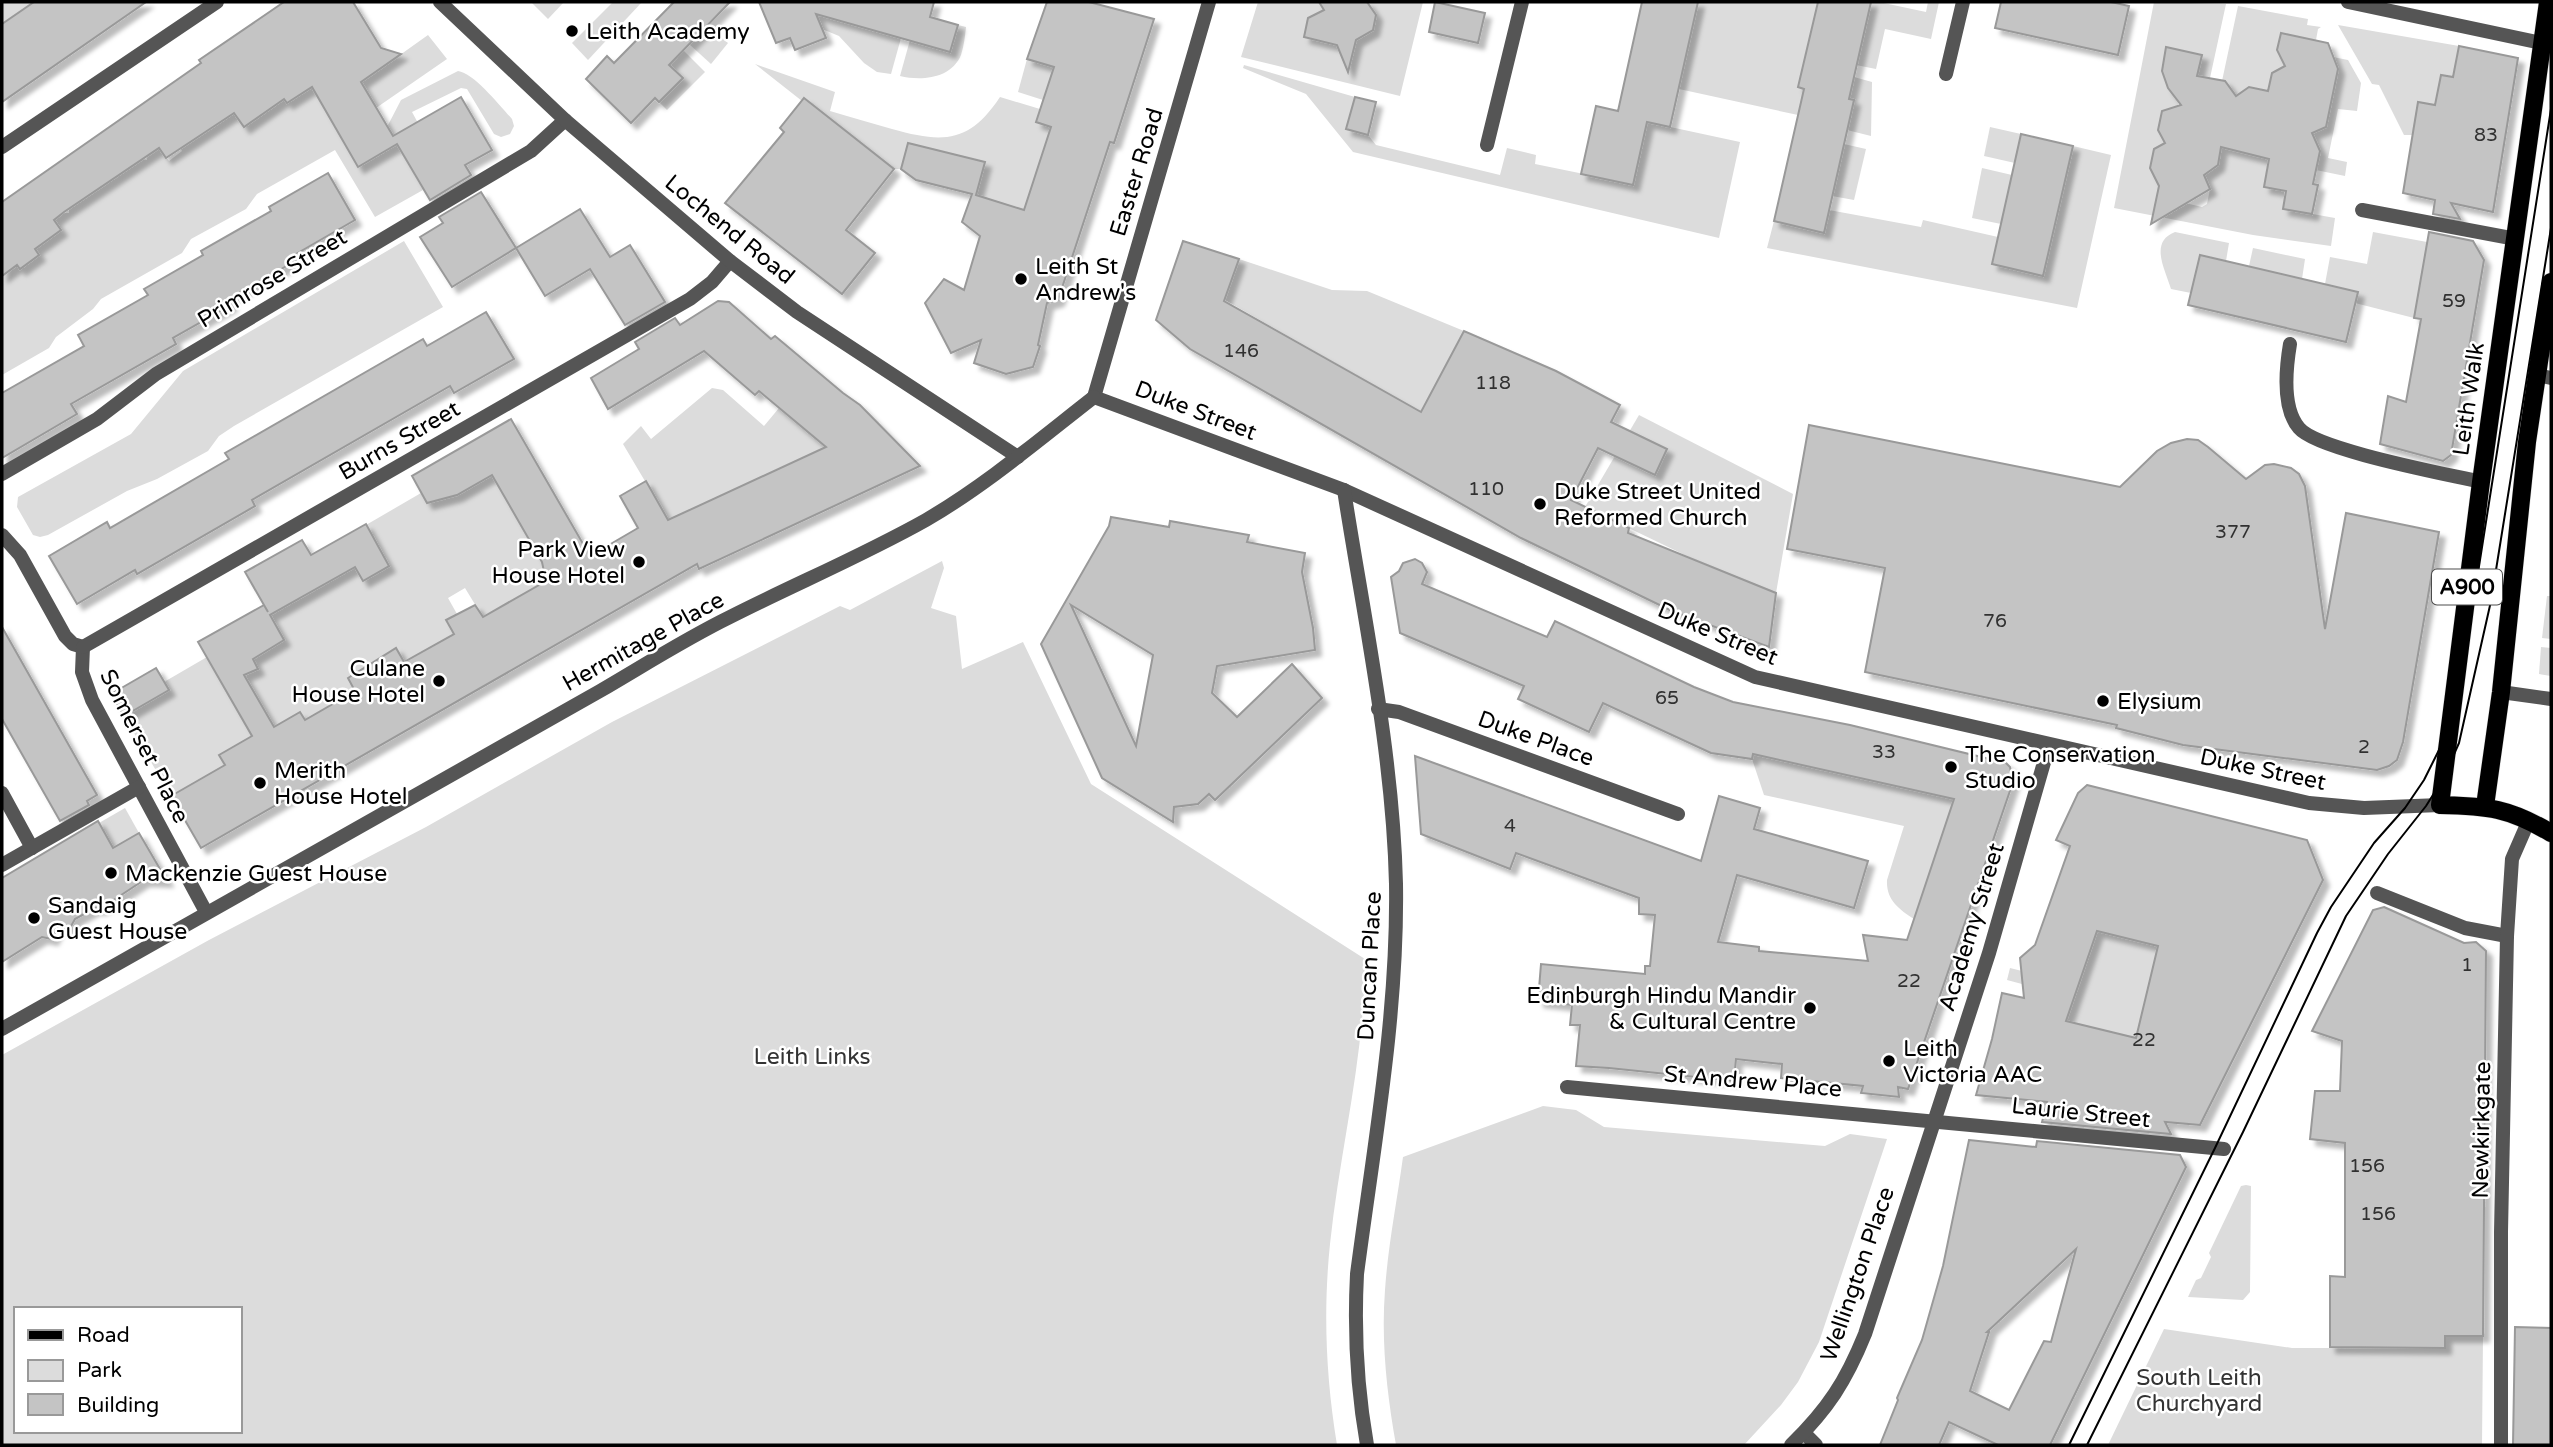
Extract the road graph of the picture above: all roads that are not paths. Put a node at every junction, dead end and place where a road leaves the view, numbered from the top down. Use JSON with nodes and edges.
{"nodes":[{"id":1,"x":218,"y":2,"type":"edge"},
{"id":2,"x":440,"y":2,"type":"edge"},
{"id":3,"x":1521,"y":2,"type":"edge"},
{"id":4,"x":1963,"y":2,"type":"edge"},
{"id":5,"x":2348,"y":2,"type":"edge"},
{"id":6,"x":2548,"y":2,"type":"edge"},
{"id":7,"x":1204,"y":3,"type":"edge"},
{"id":8,"x":2546,"y":44,"type":"edge"},
{"id":9,"x":1947,"y":74,"type":"dead end"},
{"id":10,"x":565,"y":120,"type":"junction"},
{"id":11,"x":1487,"y":145,"type":"dead end"},
{"id":12,"x":2,"y":147,"type":"edge"},
{"id":13,"x":2362,"y":210,"type":"dead end"},
{"id":14,"x":2516,"y":239,"type":"junction"},
{"id":15,"x":730,"y":261,"type":"junction"},
{"id":16,"x":2551,"y":282,"type":"edge"},
{"id":17,"x":2290,"y":344,"type":"dead end"},
{"id":18,"x":2544,"y":376,"type":"edge"},
{"id":19,"x":1094,"y":397,"type":"junction"},
{"id":20,"x":1018,"y":457,"type":"junction"},
{"id":21,"x":2,"y":474,"type":"edge"},
{"id":22,"x":2481,"y":482,"type":"junction"},
{"id":23,"x":1343,"y":490,"type":"junction"},
{"id":24,"x":2,"y":535,"type":"edge"},
{"id":25,"x":83,"y":648,"type":"junction"},
{"id":26,"x":2501,"y":691,"type":"junction"},
{"id":27,"x":2551,"y":699,"type":"edge"},
{"id":28,"x":1378,"y":709,"type":"junction"},
{"id":29,"x":2049,"y":745,"type":"junction"},
{"id":30,"x":139,"y":788,"type":"junction"},
{"id":31,"x":2,"y":793,"type":"edge"},
{"id":32,"x":2440,"y":805,"type":"junction"},
{"id":33,"x":2485,"y":806,"type":"junction"},
{"id":34,"x":1678,"y":814,"type":"dead end"},
{"id":35,"x":2529,"y":820,"type":"junction"},
{"id":36,"x":2551,"y":833,"type":"edge"},
{"id":37,"x":32,"y":848,"type":"junction"},
{"id":38,"x":2,"y":865,"type":"edge"},
{"id":39,"x":2377,"y":893,"type":"dead end"},
{"id":40,"x":206,"y":912,"type":"junction"},
{"id":41,"x":2507,"y":936,"type":"junction"},
{"id":42,"x":2,"y":1029,"type":"edge"},
{"id":43,"x":1567,"y":1087,"type":"dead end"},
{"id":44,"x":1934,"y":1121,"type":"junction"},
{"id":45,"x":2224,"y":1149,"type":"dead end"},
{"id":46,"x":1804,"y":1433,"type":"junction"},
{"id":47,"x":1367,"y":1445,"type":"edge"},
{"id":48,"x":1791,"y":1445,"type":"edge"},
{"id":49,"x":1816,"y":1445,"type":"edge"},
{"id":50,"x":2501,"y":1445,"type":"edge"}],
"edges":[{"from":1,"to":12,"type":"street"},
{"from":2,"to":10,"type":"street","name":"Lochend Road"},
{"from":3,"to":11,"type":"street"},
{"from":4,"to":9,"type":"street"},
{"from":5,"to":8,"type":"street"},
{"from":6,"to":8,"type":"main road","name":"Leith Walk","number":"A900"},
{"from":7,"to":19,"type":"street","name":"Easter Road"},
{"from":8,"to":14,"type":"main road","name":"Leith Walk","number":"A900"},
{"from":10,"to":15,"type":"street","name":"Lochend Road"},
{"from":10,"to":21,"type":"street","name":"Primrose Street"},
{"from":13,"to":14,"type":"street"},
{"from":14,"to":22,"type":"main road","name":"Leith Walk","number":"A900"},
{"from":15,"to":20,"type":"street","name":"Lochend Road"},
{"from":15,"to":25,"type":"street","name":"Burns Street"},
{"from":16,"to":18,"type":"main road","number":"A900"},
{"from":17,"to":22,"type":"street"},
{"from":18,"to":26,"type":"main road","number":"A900"},
{"from":19,"to":20,"type":"street","name":"Hermitage Place"},
{"from":19,"to":23,"type":"street","name":"Duke Street"},
{"from":20,"to":40,"type":"street","name":"Hermitage Place"},
{"from":22,"to":32,"type":"main road","name":"Leith Walk","number":"A900"},
{"from":23,"to":28,"type":"street","name":"Duncan Place"},
{"from":23,"to":29,"type":"street","name":"Duke Street"},
{"from":24,"to":25,"type":"street","name":"Somerset Place"},
{"from":25,"to":30,"type":"street","name":"Somerset Place"},
{"from":26,"to":27,"type":"street"},
{"from":26,"to":33,"type":"main road","number":"A900"},
{"from":28,"to":34,"type":"street","name":"Duke Place"},
{"from":28,"to":47,"type":"street","name":"Duncan Place"},
{"from":29,"to":32,"type":"street","name":"Duke Street"},
{"from":29,"to":44,"type":"street","name":"Academy Street"},
{"from":30,"to":37,"type":"street"},
{"from":30,"to":40,"type":"street","name":"Somerset Place"},
{"from":31,"to":37,"type":"street"},
{"from":32,"to":33,"type":"main road"},
{"from":33,"to":35,"type":"main road"},
{"from":35,"to":36,"type":"main road"},
{"from":35,"to":41,"type":"street","name":"Newkirkgate"},
{"from":37,"to":38,"type":"street"},
{"from":39,"to":41,"type":"street"},
{"from":40,"to":42,"type":"street","name":"Hermitage Place"},
{"from":41,"to":50,"type":"street","name":"Newkirkgate"},
{"from":43,"to":44,"type":"street","name":"St Andrew Place"},
{"from":44,"to":45,"type":"street","name":"Laurie Street"},
{"from":44,"to":46,"type":"street","name":"Wellington Place"},
{"from":46,"to":48,"type":"street","name":"Wellington Place"},
{"from":46,"to":49,"type":"street"}]}
